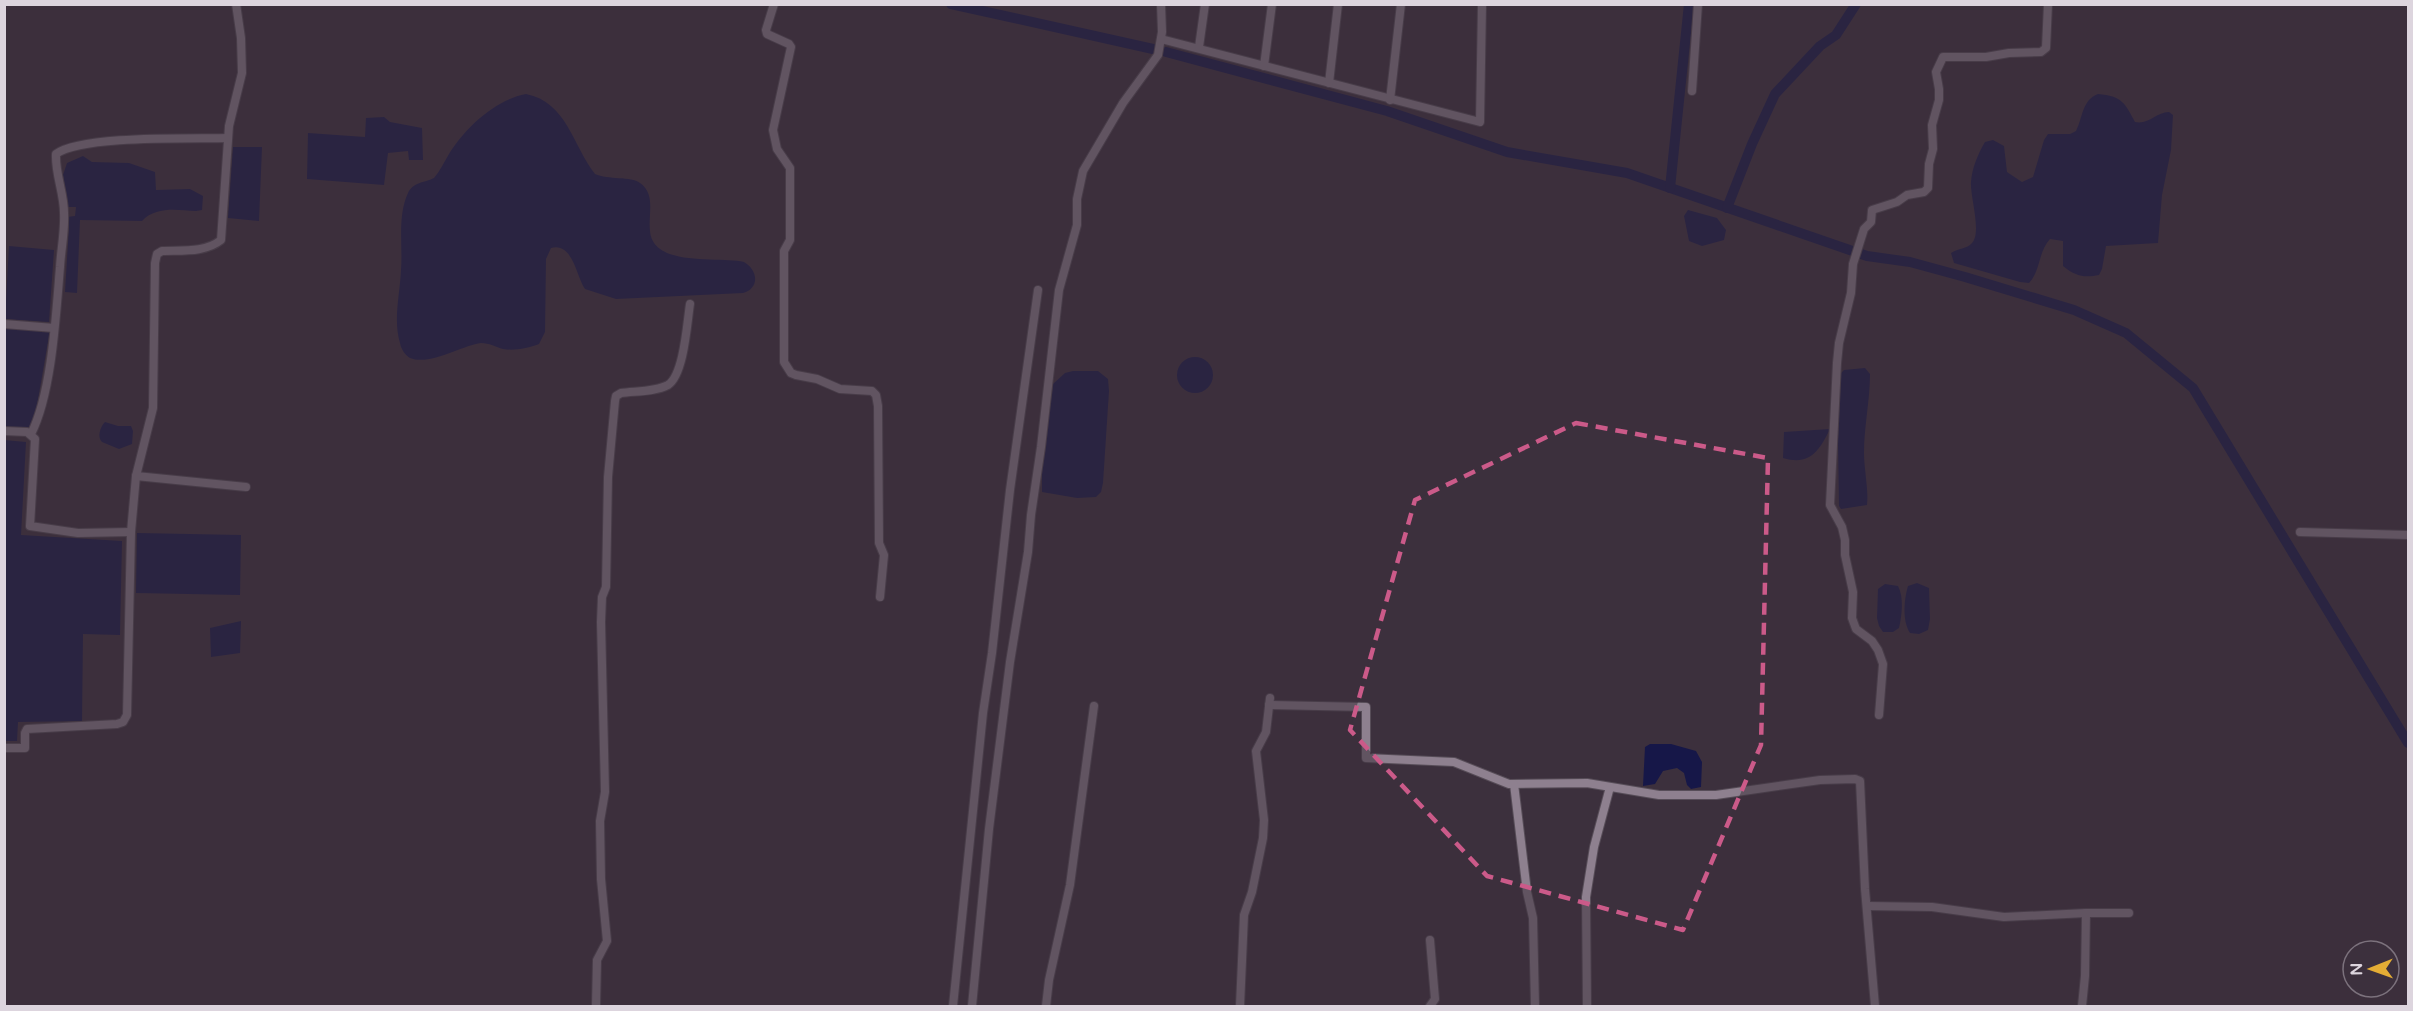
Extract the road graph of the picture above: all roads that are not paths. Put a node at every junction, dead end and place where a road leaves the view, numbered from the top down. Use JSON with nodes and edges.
{"nodes":[{"id":1,"x":236,"y":4,"type":"edge"},
{"id":2,"x":774,"y":4,"type":"edge"},
{"id":3,"x":1161,"y":4,"type":"edge"},
{"id":4,"x":1205,"y":4,"type":"edge"},
{"id":5,"x":1272,"y":4,"type":"edge"},
{"id":6,"x":1338,"y":4,"type":"edge"},
{"id":7,"x":1401,"y":4,"type":"edge"},
{"id":8,"x":1482,"y":4,"type":"edge"},
{"id":9,"x":1698,"y":4,"type":"edge"},
{"id":10,"x":2048,"y":4,"type":"edge"},
{"id":11,"x":1161,"y":39,"type":"junction"},
{"id":12,"x":1198,"y":47,"type":"junction"},
{"id":13,"x":1264,"y":66,"type":"junction"},
{"id":14,"x":1329,"y":83,"type":"junction"},
{"id":15,"x":1692,"y":91,"type":"dead end"},
{"id":16,"x":1390,"y":100,"type":"junction"},
{"id":17,"x":228,"y":138,"type":"junction"},
{"id":18,"x":1038,"y":290,"type":"dead end"},
{"id":19,"x":690,"y":304,"type":"dead end"},
{"id":20,"x":4,"y":324,"type":"edge"},
{"id":21,"x":54,"y":328,"type":"junction"},
{"id":22,"x":4,"y":431,"type":"edge"},
{"id":23,"x":31,"y":434,"type":"junction"},
{"id":24,"x":136,"y":476,"type":"junction"},
{"id":25,"x":246,"y":487,"type":"dead end"},
{"id":26,"x":131,"y":532,"type":"junction"},
{"id":27,"x":2300,"y":532,"type":"dead end"},
{"id":28,"x":2409,"y":536,"type":"edge"},
{"id":29,"x":880,"y":597,"type":"dead end"},
{"id":30,"x":1094,"y":706,"type":"dead end"},
{"id":31,"x":1879,"y":715,"type":"dead end"},
{"id":32,"x":4,"y":748,"type":"edge"},
{"id":33,"x":1514,"y":784,"type":"junction"},
{"id":34,"x":1610,"y":787,"type":"junction"},
{"id":35,"x":1867,"y":906,"type":"junction"},
{"id":36,"x":2086,"y":913,"type":"junction"},
{"id":37,"x":2128,"y":913,"type":"dead end"},
{"id":38,"x":1430,"y":940,"type":"dead end"},
{"id":39,"x":596,"y":1006,"type":"edge"},
{"id":40,"x":952,"y":1006,"type":"edge"},
{"id":41,"x":972,"y":1006,"type":"edge"},
{"id":42,"x":1046,"y":1006,"type":"edge"},
{"id":43,"x":1240,"y":1006,"type":"edge"},
{"id":44,"x":1430,"y":1006,"type":"edge"},
{"id":45,"x":1535,"y":1006,"type":"edge"},
{"id":46,"x":1587,"y":1006,"type":"edge"},
{"id":47,"x":1875,"y":1006,"type":"edge"},
{"id":48,"x":2082,"y":1006,"type":"edge"}],
"edges":[{"from":1,"to":17,"type":"street"},
{"from":2,"to":29,"type":"street"},
{"from":3,"to":11,"type":"street"},
{"from":4,"to":12,"type":"street"},
{"from":5,"to":13,"type":"street"},
{"from":6,"to":14,"type":"street"},
{"from":7,"to":16,"type":"street"},
{"from":8,"to":16,"type":"street"},
{"from":9,"to":15,"type":"street"},
{"from":10,"to":31,"type":"street"},
{"from":11,"to":12,"type":"street"},
{"from":11,"to":41,"type":"street"},
{"from":12,"to":13,"type":"street"},
{"from":13,"to":14,"type":"street"},
{"from":14,"to":16,"type":"street"},
{"from":17,"to":21,"type":"street"},
{"from":17,"to":24,"type":"street"},
{"from":18,"to":40,"type":"street"},
{"from":19,"to":39,"type":"street"},
{"from":20,"to":21,"type":"street"},
{"from":21,"to":23,"type":"street"},
{"from":22,"to":23,"type":"street"},
{"from":23,"to":26,"type":"street"},
{"from":24,"to":25,"type":"street"},
{"from":24,"to":26,"type":"street"},
{"from":26,"to":32,"type":"street"},
{"from":27,"to":28,"type":"street"},
{"from":30,"to":42,"type":"street"},
{"from":33,"to":34,"type":"street"},
{"from":33,"to":43,"type":"street"},
{"from":33,"to":45,"type":"street"},
{"from":34,"to":35,"type":"street"},
{"from":34,"to":46,"type":"street"},
{"from":35,"to":36,"type":"street"},
{"from":35,"to":47,"type":"street"},
{"from":36,"to":37,"type":"street"},
{"from":36,"to":48,"type":"street"},
{"from":38,"to":44,"type":"street"}]}
